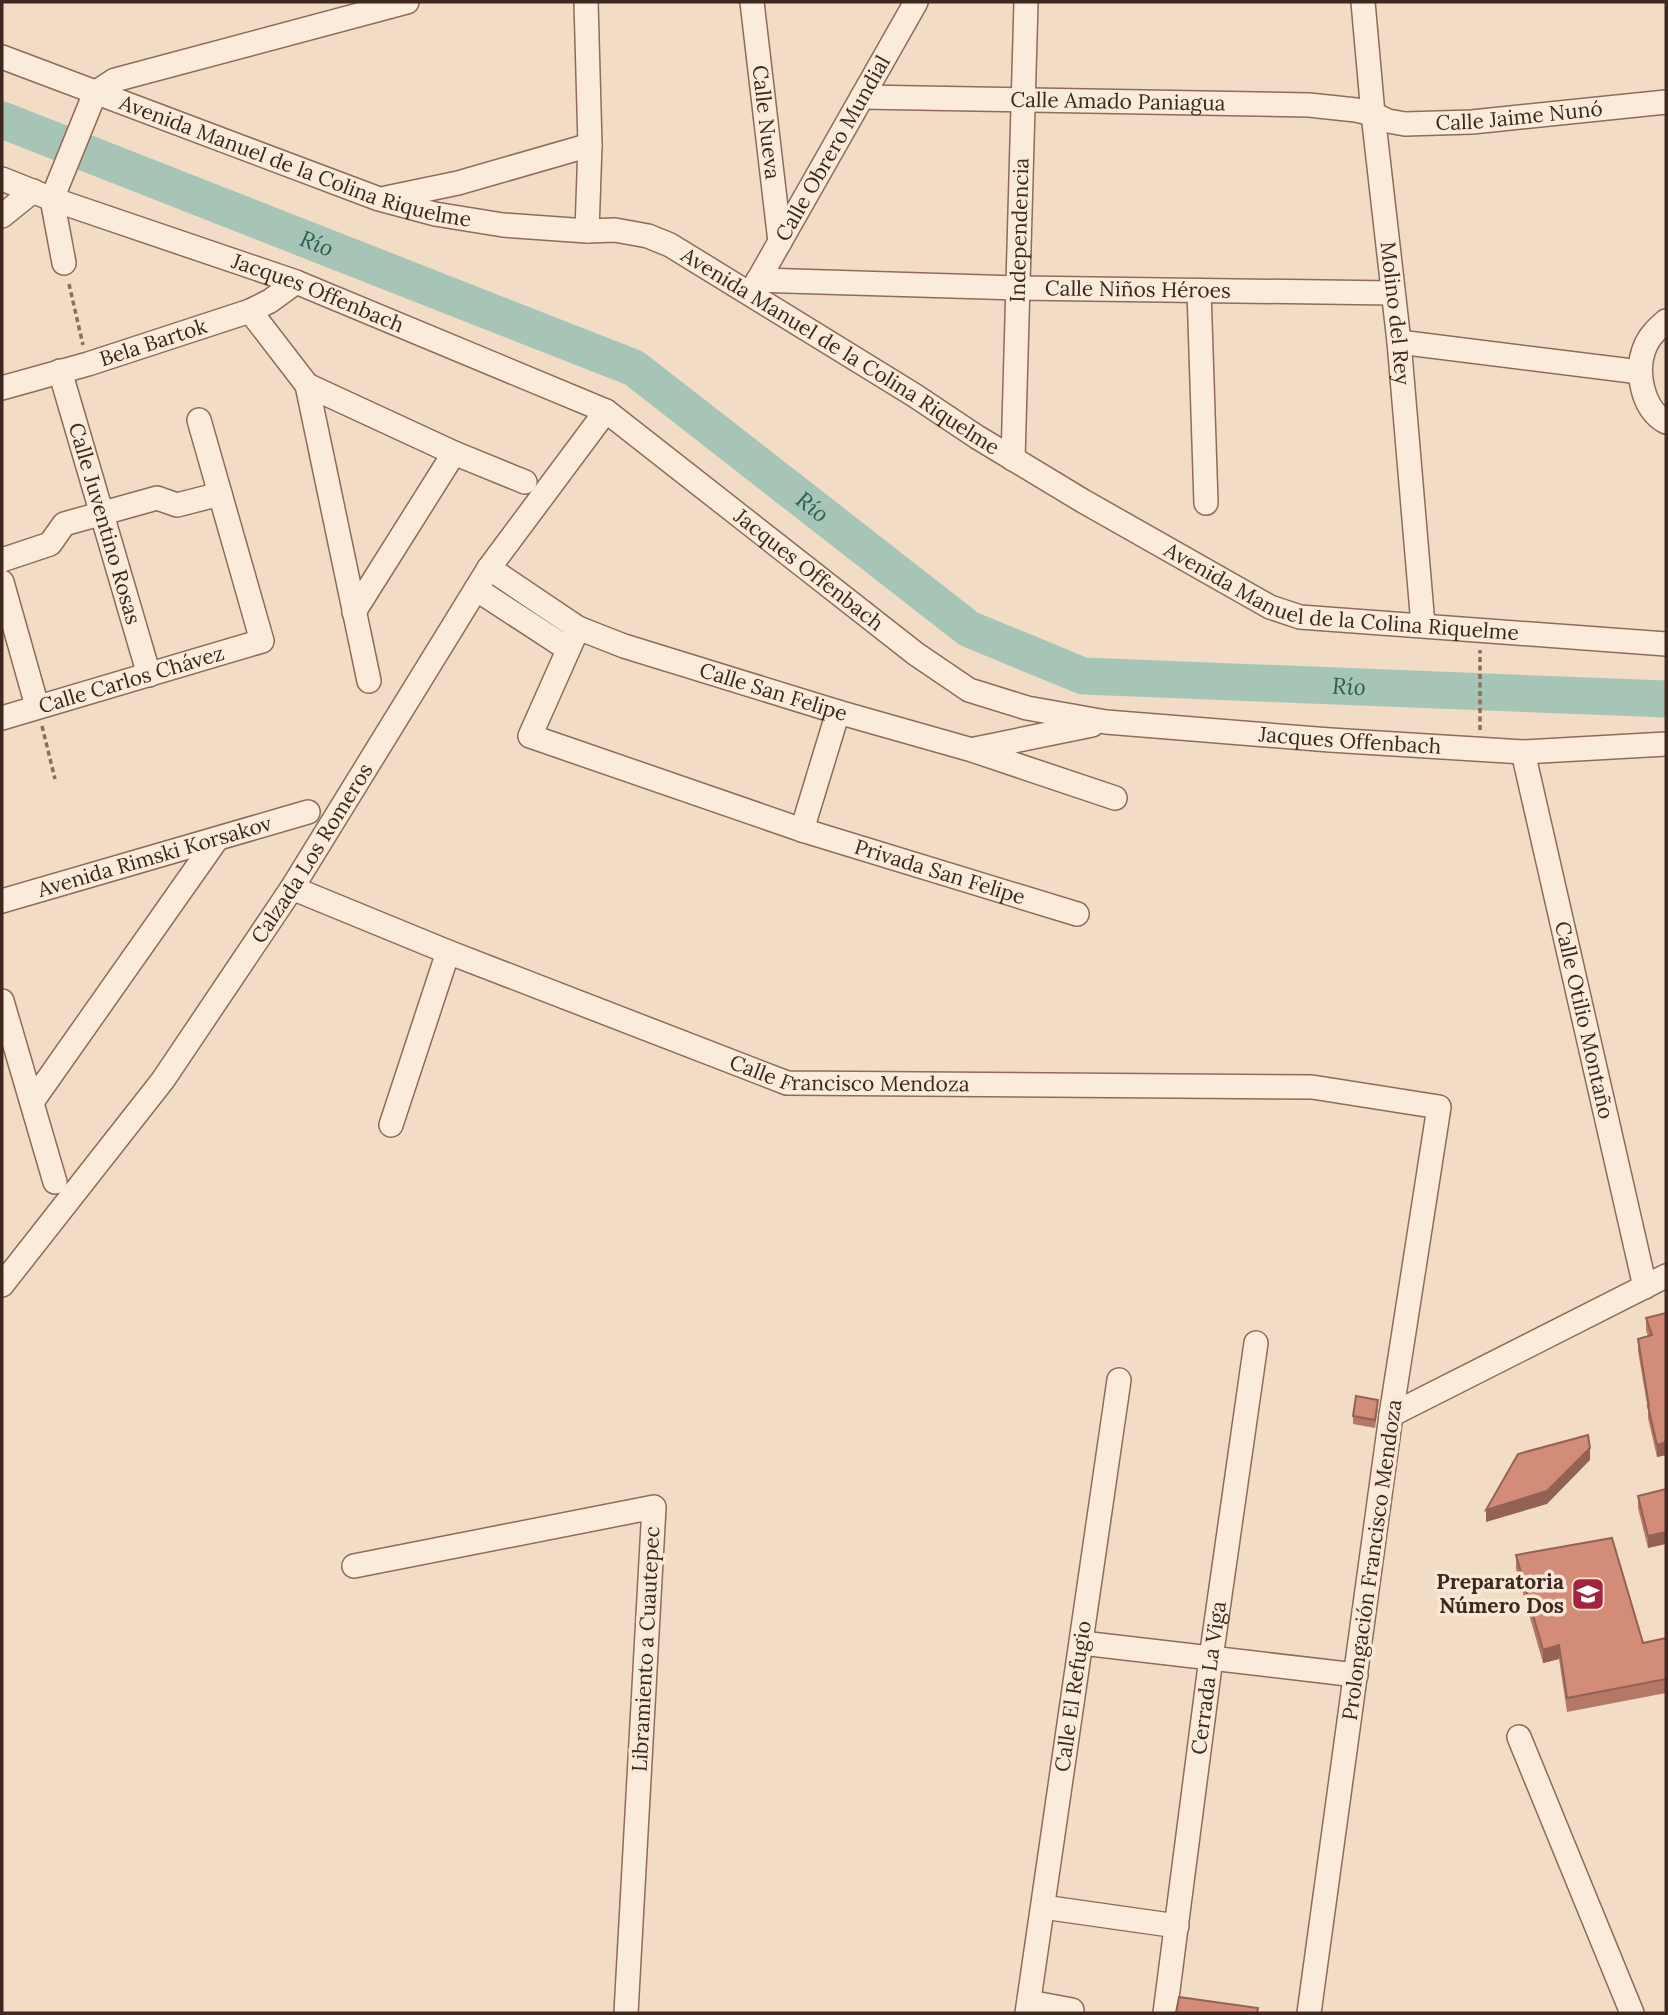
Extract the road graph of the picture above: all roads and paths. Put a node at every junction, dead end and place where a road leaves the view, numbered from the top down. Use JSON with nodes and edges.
{"nodes":[{"id":1,"x":407,"y":2,"type":"edge"},
{"id":2,"x":586,"y":2,"type":"edge"},
{"id":3,"x":752,"y":2,"type":"edge"},
{"id":4,"x":1026,"y":2,"type":"edge"},
{"id":5,"x":1363,"y":2,"type":"edge"},
{"id":6,"x":909,"y":7,"type":"edge"},
{"id":7,"x":2,"y":57,"type":"edge"},
{"id":8,"x":862,"y":97,"type":"junction"},
{"id":9,"x":1023,"y":98,"type":"junction"},
{"id":10,"x":92,"y":101,"type":"junction"},
{"id":11,"x":1666,"y":102,"type":"edge"},
{"id":12,"x":1373,"y":114,"type":"junction"},
{"id":13,"x":590,"y":145,"type":"junction"},
{"id":14,"x":2,"y":179,"type":"edge"},
{"id":15,"x":48,"y":191,"type":"junction"},
{"id":16,"x":379,"y":199,"type":"junction"},
{"id":17,"x":2,"y":216,"type":"edge"},
{"id":18,"x":587,"y":231,"type":"junction"},
{"id":19,"x":780,"y":242,"type":"junction"},
{"id":20,"x":64,"y":262,"type":"joint"},
{"id":21,"x":296,"y":282,"type":"junction"},
{"id":22,"x":754,"y":288,"type":"junction"},
{"id":23,"x":1019,"y":288,"type":"junction"},
{"id":24,"x":1199,"y":291,"type":"junction"},
{"id":25,"x":1393,"y":293,"type":"junction"},
{"id":26,"x":250,"y":312,"type":"junction"},
{"id":27,"x":1666,"y":321,"type":"edge"},
{"id":28,"x":1399,"y":342,"type":"junction"},
{"id":29,"x":88,"y":364,"type":"junction"},
{"id":30,"x":60,"y":372,"type":"junction"},
{"id":31,"x":1640,"y":372,"type":"junction"},
{"id":32,"x":307,"y":385,"type":"junction"},
{"id":33,"x":2,"y":388,"type":"edge"},
{"id":34,"x":606,"y":411,"type":"junction"},
{"id":35,"x":199,"y":420,"type":"dead end"},
{"id":36,"x":1666,"y":422,"type":"edge"},
{"id":37,"x":454,"y":453,"type":"junction"},
{"id":38,"x":1013,"y":458,"type":"junction"},
{"id":39,"x":525,"y":482,"type":"dead end"},
{"id":40,"x":219,"y":494,"type":"junction"},
{"id":41,"x":1206,"y":503,"type":"dead end"},
{"id":42,"x":101,"y":513,"type":"junction"},
{"id":43,"x":2,"y":560,"type":"edge"},
{"id":44,"x":489,"y":568,"type":"junction"},
{"id":45,"x":2,"y":582,"type":"edge"},
{"id":46,"x":476,"y":589,"type":"junction"},
{"id":47,"x":354,"y":612,"type":"junction"},
{"id":48,"x":1423,"y":625,"type":"junction"},
{"id":49,"x":578,"y":628,"type":"junction"},
{"id":50,"x":1666,"y":644,"type":"edge"},
{"id":51,"x":568,"y":649,"type":"junction"},
{"id":52,"x":1480,"y":650,"type":"dead end"},
{"id":53,"x":149,"y":675,"type":"junction"},
{"id":54,"x":369,"y":681,"type":"dead end"},
{"id":55,"x":37,"y":706,"type":"junction"},
{"id":56,"x":838,"y":712,"type":"junction"},
{"id":57,"x":2,"y":718,"type":"edge"},
{"id":58,"x":1106,"y":722,"type":"junction"},
{"id":59,"x":1479,"y":733,"type":"dead end"},
{"id":60,"x":1666,"y":744,"type":"edge"},
{"id":61,"x":972,"y":750,"type":"junction"},
{"id":62,"x":1523,"y":752,"type":"junction"},
{"id":63,"x":55,"y":779,"type":"dead end"},
{"id":64,"x":1115,"y":798,"type":"dead end"},
{"id":65,"x":308,"y":813,"type":"dead end"},
{"id":66,"x":802,"y":830,"type":"junction"},
{"id":67,"x":218,"y":839,"type":"junction"},
{"id":68,"x":292,"y":888,"type":"junction"},
{"id":69,"x":2,"y":901,"type":"edge"},
{"id":70,"x":1077,"y":914,"type":"dead end"},
{"id":71,"x":448,"y":952,"type":"junction"},
{"id":72,"x":2,"y":1001,"type":"edge"},
{"id":73,"x":32,"y":1102,"type":"junction"},
{"id":74,"x":1439,"y":1107,"type":"joint"},
{"id":75,"x":391,"y":1125,"type":"dead end"},
{"id":76,"x":55,"y":1182,"type":"dead end"},
{"id":77,"x":1666,"y":1276,"type":"edge"},
{"id":78,"x":2,"y":1285,"type":"edge"},
{"id":79,"x":1645,"y":1287,"type":"junction"},
{"id":80,"x":1256,"y":1343,"type":"dead end"},
{"id":81,"x":1119,"y":1380,"type":"dead end"},
{"id":82,"x":1391,"y":1415,"type":"junction"},
{"id":83,"x":354,"y":1566,"type":"dead end"},
{"id":84,"x":1082,"y":1643,"type":"junction"},
{"id":85,"x":1211,"y":1658,"type":"junction"},
{"id":86,"x":1356,"y":1675,"type":"junction"},
{"id":87,"x":1519,"y":1737,"type":"dead end"},
{"id":88,"x":1043,"y":1907,"type":"junction"},
{"id":89,"x":1177,"y":1926,"type":"junction"},
{"id":90,"x":1028,"y":2008,"type":"edge"},
{"id":91,"x":626,"y":2013,"type":"edge"},
{"id":92,"x":1072,"y":2013,"type":"edge"},
{"id":93,"x":1165,"y":2013,"type":"edge"},
{"id":94,"x":1309,"y":2013,"type":"edge"},
{"id":95,"x":1632,"y":2013,"type":"edge"}],
"edges":[{"from":1,"to":10,"type":"street"},
{"from":2,"to":13,"type":"street"},
{"from":3,"to":19,"type":"street","name":"Calle Nueva"},
{"from":4,"to":9,"type":"street","name":"Independencia"},
{"from":5,"to":12,"type":"street","name":"Molino del Rey"},
{"from":6,"to":8,"type":"street","name":"Calle Obrero Mundial"},
{"from":7,"to":10,"type":"street","name":"Avenida Manuel de la Colina Riquelme"},
{"from":8,"to":9,"type":"street","name":"Calle Amado Paniagua"},
{"from":8,"to":19,"type":"street","name":"Calle Obrero Mundial"},
{"from":9,"to":12,"type":"street","name":"Calle Amado Paniagua"},
{"from":9,"to":23,"type":"street","name":"Independencia"},
{"from":10,"to":15,"type":"street"},
{"from":10,"to":16,"type":"street","name":"Avenida Manuel de la Colina Riquelme"},
{"from":11,"to":12,"type":"street","name":"Calle Jaime Nunó"},
{"from":12,"to":25,"type":"street","name":"Molino del Rey"},
{"from":13,"to":16,"type":"street"},
{"from":13,"to":18,"type":"street"},
{"from":14,"to":15,"type":"street","name":"Jacques Offenbach"},
{"from":15,"to":17,"type":"street"},
{"from":15,"to":20,"type":"street"},
{"from":15,"to":21,"type":"street","name":"Jacques Offenbach"},
{"from":16,"to":18,"type":"street","name":"Avenida Manuel de la Colina Riquelme"},
{"from":18,"to":22,"type":"street","name":"Avenida Manuel de la Colina Riquelme"},
{"from":19,"to":22,"type":"street","name":"Calle Obrero Mundial"},
{"from":20,"to":29,"type":"path"},
{"from":21,"to":26,"type":"street","name":"Bela Bartok"},
{"from":21,"to":34,"type":"street","name":"Jacques Offenbach"},
{"from":22,"to":23,"type":"street","name":"Calle Niños Héroes"},
{"from":22,"to":38,"type":"street","name":"Avenida Manuel de la Colina Riquelme"},
{"from":23,"to":24,"type":"street","name":"Calle Niños Héroes"},
{"from":23,"to":38,"type":"street","name":"Independencia"},
{"from":24,"to":25,"type":"street","name":"Calle Niños Héroes"},
{"from":24,"to":41,"type":"street"},
{"from":25,"to":28,"type":"street","name":"Molino del Rey"},
{"from":26,"to":29,"type":"street","name":"Bela Bartok"},
{"from":26,"to":32,"type":"street"},
{"from":27,"to":31,"type":"street"},
{"from":28,"to":31,"type":"street"},
{"from":28,"to":48,"type":"street","name":"Molino del Rey"},
{"from":29,"to":30,"type":"street","name":"Bela Bartok"},
{"from":30,"to":33,"type":"street","name":"Bela Bartok"},
{"from":30,"to":42,"type":"street","name":"Calle Juventino Rosas"},
{"from":31,"to":36,"type":"street"},
{"from":32,"to":37,"type":"street"},
{"from":32,"to":47,"type":"street"},
{"from":34,"to":44,"type":"street","name":"Calzada Los Romeros"},
{"from":34,"to":58,"type":"street","name":"Jacques Offenbach"},
{"from":35,"to":40,"type":"street"},
{"from":37,"to":39,"type":"street"},
{"from":37,"to":47,"type":"street"},
{"from":38,"to":48,"type":"street","name":"Avenida Manuel de la Colina Riquelme"},
{"from":40,"to":42,"type":"street"},
{"from":40,"to":53,"type":"street","name":"Calle Carlos Chávez"},
{"from":42,"to":43,"type":"street"},
{"from":42,"to":53,"type":"street","name":"Calle Juventino Rosas"},
{"from":44,"to":46,"type":"street","name":"Calzada Los Romeros"},
{"from":44,"to":49,"type":"street","name":"Calle San Felipe"},
{"from":45,"to":55,"type":"street"},
{"from":46,"to":51,"type":"street"},
{"from":46,"to":68,"type":"street","name":"Calzada Los Romeros"},
{"from":47,"to":54,"type":"street"},
{"from":48,"to":50,"type":"street","name":"Avenida Manuel de la Colina Riquelme"},
{"from":49,"to":51,"type":"street"},
{"from":49,"to":56,"type":"street","name":"Calle San Felipe"},
{"from":51,"to":66,"type":"street"},
{"from":52,"to":59,"type":"path"},
{"from":53,"to":55,"type":"street","name":"Calle Carlos Chávez"},
{"from":55,"to":57,"type":"street","name":"Calle Carlos Chávez"},
{"from":55,"to":63,"type":"path"},
{"from":56,"to":61,"type":"street","name":"Calle San Felipe"},
{"from":56,"to":66,"type":"street"},
{"from":58,"to":61,"type":"street"},
{"from":58,"to":62,"type":"street","name":"Jacques Offenbach"},
{"from":60,"to":62,"type":"street","name":"Jacques Offenbach"},
{"from":61,"to":64,"type":"street"},
{"from":62,"to":79,"type":"street","name":"Calle Otilio Montaño"},
{"from":65,"to":67,"type":"street","name":"Avenida Rimski Korsakov"},
{"from":66,"to":70,"type":"street","name":"Privada San Felipe"},
{"from":67,"to":69,"type":"street","name":"Avenida Rimski Korsakov"},
{"from":67,"to":73,"type":"street"},
{"from":68,"to":71,"type":"street","name":"Calle Francisco Mendoza"},
{"from":68,"to":78,"type":"street","name":"Calzada Los Romeros"},
{"from":71,"to":74,"type":"street","name":"Calle Francisco Mendoza"},
{"from":71,"to":75,"type":"street"},
{"from":72,"to":73,"type":"street"},
{"from":73,"to":76,"type":"street"},
{"from":74,"to":82,"type":"street","name":"Prolongación Francisco Mendoza"},
{"from":77,"to":79,"type":"street"},
{"from":79,"to":82,"type":"street"},
{"from":80,"to":85,"type":"street","name":"Cerrada La Viga"},
{"from":81,"to":84,"type":"street","name":"Calle El Refugio"},
{"from":82,"to":86,"type":"street","name":"Prolongación Francisco Mendoza"},
{"from":83,"to":91,"type":"street","name":"Libramiento a Cuautepec"},
{"from":84,"to":85,"type":"street"},
{"from":84,"to":88,"type":"street","name":"Calle El Refugio"},
{"from":85,"to":86,"type":"street"},
{"from":85,"to":89,"type":"street","name":"Cerrada La Viga"},
{"from":86,"to":94,"type":"street","name":"Prolongación Francisco Mendoza"},
{"from":87,"to":95,"type":"street"},
{"from":88,"to":89,"type":"street"},
{"from":88,"to":90,"type":"street","name":"Calle El Refugio"},
{"from":89,"to":93,"type":"street","name":"Cerrada La Viga"},
{"from":90,"to":92,"type":"street"}]}
